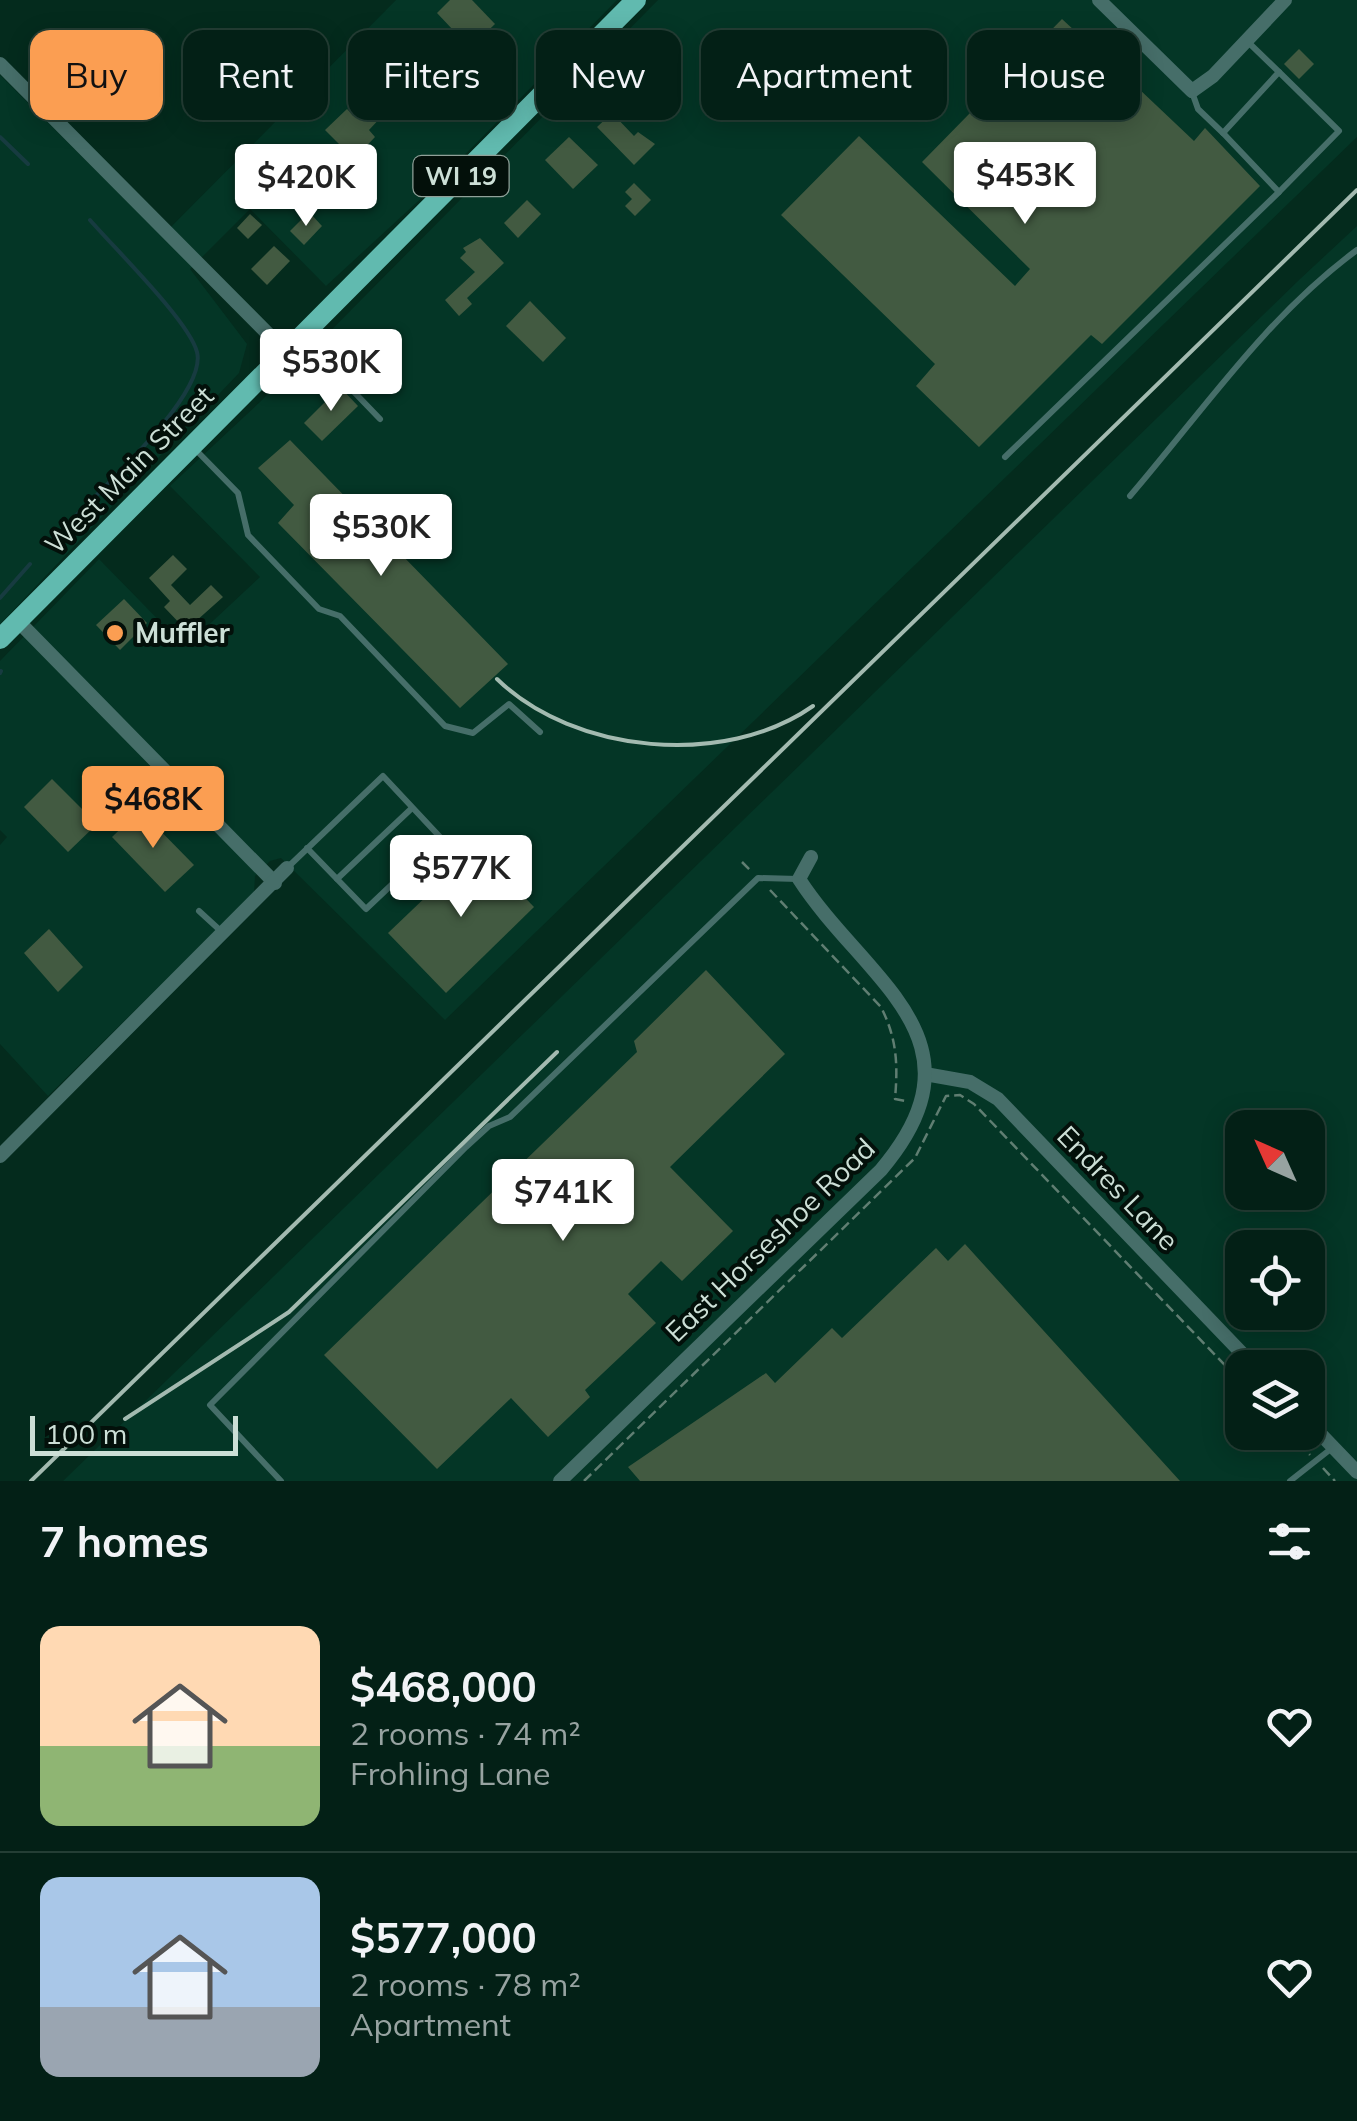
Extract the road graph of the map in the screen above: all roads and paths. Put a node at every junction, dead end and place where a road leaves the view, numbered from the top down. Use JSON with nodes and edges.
{"nodes":[{"id":1,"x":636,"y":0,"type":"edge"},
{"id":2,"x":1099,"y":0,"type":"edge"},
{"id":3,"x":1285,"y":0,"type":"edge"},
{"id":4,"x":1247,"y":42,"type":"junction"},
{"id":5,"x":0,"y":64,"type":"edge"},
{"id":6,"x":1279,"y":72,"type":"junction"},
{"id":7,"x":1192,"y":90,"type":"junction"},
{"id":8,"x":1222,"y":132,"type":"junction"},
{"id":9,"x":1279,"y":192,"type":"junction"},
{"id":10,"x":1357,"y":250,"type":"edge"},
{"id":11,"x":294,"y":344,"type":"junction"},
{"id":12,"x":380,"y":419,"type":"dead end"},
{"id":13,"x":192,"y":446,"type":"junction"},
{"id":14,"x":1006,"y":457,"type":"dead end"},
{"id":15,"x":1130,"y":496,"type":"dead end"},
{"id":16,"x":18,"y":621,"type":"junction"},
{"id":17,"x":0,"y":639,"type":"edge"},
{"id":18,"x":540,"y":732,"type":"dead end"},
{"id":19,"x":170,"y":776,"type":"junction"},
{"id":20,"x":142,"y":795,"type":"dead end"},
{"id":21,"x":412,"y":808,"type":"junction"},
{"id":22,"x":307,"y":848,"type":"junction"},
{"id":23,"x":812,"y":857,"type":"dead end"},
{"id":24,"x":742,"y":862,"type":"dead end"},
{"id":25,"x":287,"y":868,"type":"joint"},
{"id":26,"x":758,"y":878,"type":"junction"},
{"id":27,"x":337,"y":879,"type":"junction"},
{"id":28,"x":799,"y":879,"type":"junction"},
{"id":29,"x":276,"y":883,"type":"junction"},
{"id":30,"x":199,"y":911,"type":"dead end"},
{"id":31,"x":224,"y":934,"type":"junction"},
{"id":32,"x":926,"y":1074,"type":"junction"},
{"id":33,"x":920,"y":1104,"type":"junction"},
{"id":34,"x":0,"y":1156,"type":"edge"},
{"id":35,"x":1239,"y":1350,"type":"edge"},
{"id":36,"x":1225,"y":1365,"type":"edge"},
{"id":37,"x":1325,"y":1439,"type":"edge"},
{"id":38,"x":1333,"y":1448,"type":"junction"},
{"id":39,"x":1357,"y":1472,"type":"edge"},
{"id":40,"x":281,"y":1481,"type":"edge"},
{"id":41,"x":560,"y":1481,"type":"edge"},
{"id":42,"x":584,"y":1481,"type":"edge"},
{"id":43,"x":1290,"y":1481,"type":"edge"}],
"edges":[{"from":1,"to":11,"type":"main road","name":"West Main Street","number":"WI 19"},
{"from":2,"to":7,"type":"street"},
{"from":3,"to":4,"type":"street"},
{"from":4,"to":6,"type":"lane"},
{"from":4,"to":7,"type":"street"},
{"from":5,"to":11,"type":"street"},
{"from":6,"to":8,"type":"lane"},
{"from":6,"to":9,"type":"lane"},
{"from":7,"to":8,"type":"lane"},
{"from":8,"to":9,"type":"lane"},
{"from":9,"to":14,"type":"lane"},
{"from":10,"to":15,"type":"lane"},
{"from":11,"to":12,"type":"lane"},
{"from":11,"to":13,"type":"main road","name":"West Main Street","number":"WI 19"},
{"from":13,"to":16,"type":"main road","name":"West Main Street","number":"WI 19"},
{"from":13,"to":18,"type":"lane"},
{"from":16,"to":17,"type":"main road","name":"West Main Street","number":"WI 19"},
{"from":16,"to":19,"type":"street"},
{"from":19,"to":20,"type":"lane"},
{"from":19,"to":29,"type":"street"},
{"from":21,"to":22,"type":"lane"},
{"from":21,"to":27,"type":"lane"},
{"from":21,"to":27,"type":"lane"},
{"from":22,"to":25,"type":"lane"},
{"from":22,"to":27,"type":"lane"},
{"from":23,"to":28,"type":"street"},
{"from":24,"to":26,"type":"path"},
{"from":25,"to":29,"type":"street"},
{"from":26,"to":28,"type":"lane"},
{"from":26,"to":33,"type":"path"},
{"from":26,"to":40,"type":"lane"},
{"from":28,"to":32,"type":"street","name":"East Horseshoe Road"},
{"from":29,"to":31,"type":"street"},
{"from":30,"to":31,"type":"lane"},
{"from":31,"to":34,"type":"street"},
{"from":32,"to":33,"type":"street","name":"East Horseshoe Road"},
{"from":32,"to":35,"type":"street","name":"Endres Lane"},
{"from":33,"to":41,"type":"street","name":"East Horseshoe Road"},
{"from":36,"to":42,"type":"path"},
{"from":37,"to":38,"type":"street"},
{"from":38,"to":39,"type":"street"},
{"from":38,"to":43,"type":"lane"}]}
